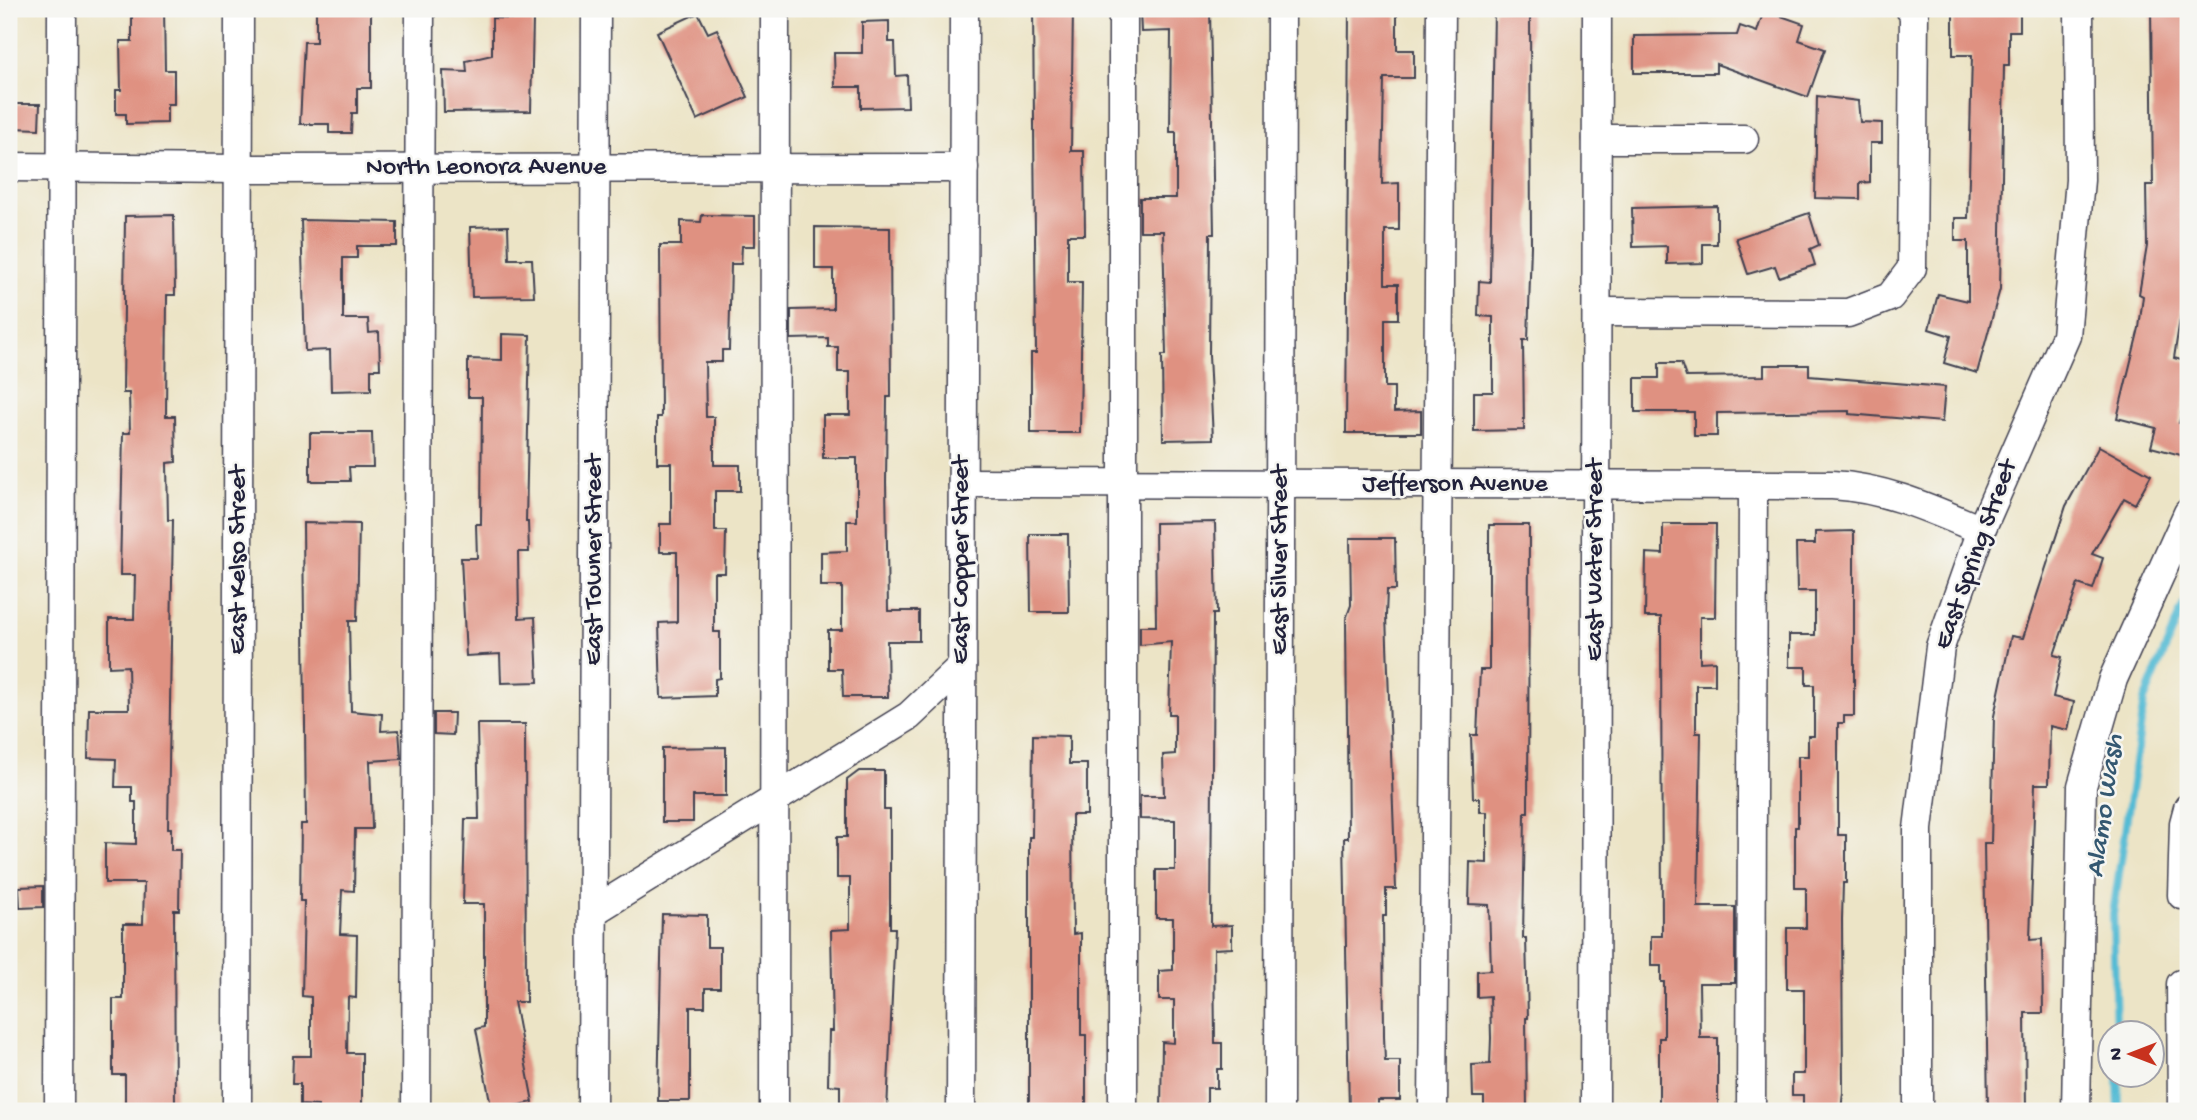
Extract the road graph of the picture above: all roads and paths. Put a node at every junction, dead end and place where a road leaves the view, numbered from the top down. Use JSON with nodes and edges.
{"nodes":[{"id":1,"x":62,"y":9,"type":"edge"},
{"id":2,"x":239,"y":9,"type":"edge"},
{"id":3,"x":420,"y":9,"type":"edge"},
{"id":4,"x":596,"y":9,"type":"edge"},
{"id":5,"x":775,"y":9,"type":"edge"},
{"id":6,"x":964,"y":9,"type":"edge"},
{"id":7,"x":1123,"y":9,"type":"edge"},
{"id":8,"x":1282,"y":9,"type":"edge"},
{"id":9,"x":1441,"y":9,"type":"edge"},
{"id":10,"x":1597,"y":9,"type":"edge"},
{"id":11,"x":1910,"y":9,"type":"edge"},
{"id":12,"x":2079,"y":9,"type":"edge"},
{"id":13,"x":1744,"y":138,"type":"dead end"},
{"id":14,"x":1597,"y":139,"type":"junction"},
{"id":15,"x":9,"y":167,"type":"edge"},
{"id":16,"x":62,"y":167,"type":"junction"},
{"id":17,"x":418,"y":168,"type":"junction"},
{"id":18,"x":596,"y":168,"type":"junction"},
{"id":19,"x":774,"y":168,"type":"junction"},
{"id":20,"x":964,"y":168,"type":"junction"},
{"id":21,"x":240,"y":169,"type":"junction"},
{"id":22,"x":1597,"y":312,"type":"junction"},
{"id":23,"x":963,"y":483,"type":"junction"},
{"id":24,"x":1122,"y":484,"type":"junction"},
{"id":25,"x":1281,"y":484,"type":"junction"},
{"id":26,"x":1439,"y":485,"type":"junction"},
{"id":27,"x":1596,"y":485,"type":"junction"},
{"id":28,"x":1753,"y":485,"type":"junction"},
{"id":29,"x":2188,"y":513,"type":"edge"},
{"id":30,"x":1981,"y":530,"type":"junction"},
{"id":31,"x":962,"y":666,"type":"junction"},
{"id":32,"x":774,"y":801,"type":"junction"},
{"id":33,"x":2188,"y":808,"type":"edge"},
{"id":34,"x":2182,"y":895,"type":"dead end"},
{"id":35,"x":594,"y":911,"type":"junction"},
{"id":36,"x":2181,"y":984,"type":"dead end"},
{"id":37,"x":59,"y":1111,"type":"edge"},
{"id":38,"x":237,"y":1111,"type":"edge"},
{"id":39,"x":416,"y":1111,"type":"edge"},
{"id":40,"x":592,"y":1111,"type":"edge"},
{"id":41,"x":774,"y":1111,"type":"edge"},
{"id":42,"x":961,"y":1111,"type":"edge"},
{"id":43,"x":1123,"y":1111,"type":"edge"},
{"id":44,"x":1279,"y":1111,"type":"edge"},
{"id":45,"x":1433,"y":1111,"type":"edge"},
{"id":46,"x":1595,"y":1111,"type":"edge"},
{"id":47,"x":1751,"y":1111,"type":"edge"},
{"id":48,"x":1918,"y":1111,"type":"edge"},
{"id":49,"x":2076,"y":1111,"type":"edge"},
{"id":50,"x":2182,"y":1111,"type":"edge"}],
"edges":[{"from":1,"to":16,"type":"street"},
{"from":2,"to":21,"type":"street","name":"East Kelso Street"},
{"from":3,"to":17,"type":"street"},
{"from":4,"to":18,"type":"street","name":"East Towner Street"},
{"from":5,"to":19,"type":"street"},
{"from":6,"to":20,"type":"street","name":"East Copper Street"},
{"from":7,"to":24,"type":"street"},
{"from":8,"to":25,"type":"street","name":"East Silver Street"},
{"from":9,"to":26,"type":"street"},
{"from":10,"to":14,"type":"street","name":"East Water Street"},
{"from":11,"to":22,"type":"street"},
{"from":12,"to":30,"type":"street","name":"East Spring Street"},
{"from":13,"to":14,"type":"street"},
{"from":14,"to":22,"type":"street","name":"East Water Street"},
{"from":15,"to":16,"type":"street","name":"North Leonora Avenue"},
{"from":16,"to":21,"type":"street","name":"North Leonora Avenue"},
{"from":16,"to":37,"type":"street"},
{"from":17,"to":18,"type":"street","name":"North Leonora Avenue"},
{"from":17,"to":21,"type":"street","name":"North Leonora Avenue"},
{"from":17,"to":39,"type":"street"},
{"from":18,"to":19,"type":"street","name":"North Leonora Avenue"},
{"from":18,"to":35,"type":"street","name":"East Towner Street"},
{"from":19,"to":20,"type":"street","name":"North Leonora Avenue"},
{"from":19,"to":32,"type":"street"},
{"from":20,"to":23,"type":"street","name":"East Copper Street"},
{"from":21,"to":38,"type":"street","name":"East Kelso Street"},
{"from":22,"to":27,"type":"street","name":"East Water Street"},
{"from":23,"to":24,"type":"street","name":"Jefferson Avenue"},
{"from":23,"to":31,"type":"street","name":"East Copper Street"},
{"from":24,"to":25,"type":"street","name":"Jefferson Avenue"},
{"from":24,"to":43,"type":"street"},
{"from":25,"to":26,"type":"street","name":"Jefferson Avenue"},
{"from":25,"to":44,"type":"street","name":"East Silver Street"},
{"from":26,"to":27,"type":"street","name":"Jefferson Avenue"},
{"from":26,"to":45,"type":"street"},
{"from":27,"to":28,"type":"street","name":"Jefferson Avenue"},
{"from":27,"to":46,"type":"street","name":"East Water Street"},
{"from":28,"to":30,"type":"street","name":"Jefferson Avenue"},
{"from":28,"to":47,"type":"street"},
{"from":29,"to":49,"type":"street"},
{"from":30,"to":48,"type":"street","name":"East Spring Street"},
{"from":31,"to":32,"type":"street"},
{"from":31,"to":42,"type":"street","name":"East Copper Street"},
{"from":32,"to":35,"type":"street"},
{"from":32,"to":41,"type":"street"},
{"from":33,"to":34,"type":"street"},
{"from":35,"to":40,"type":"street","name":"East Towner Street"},
{"from":36,"to":50,"type":"street"}]}
